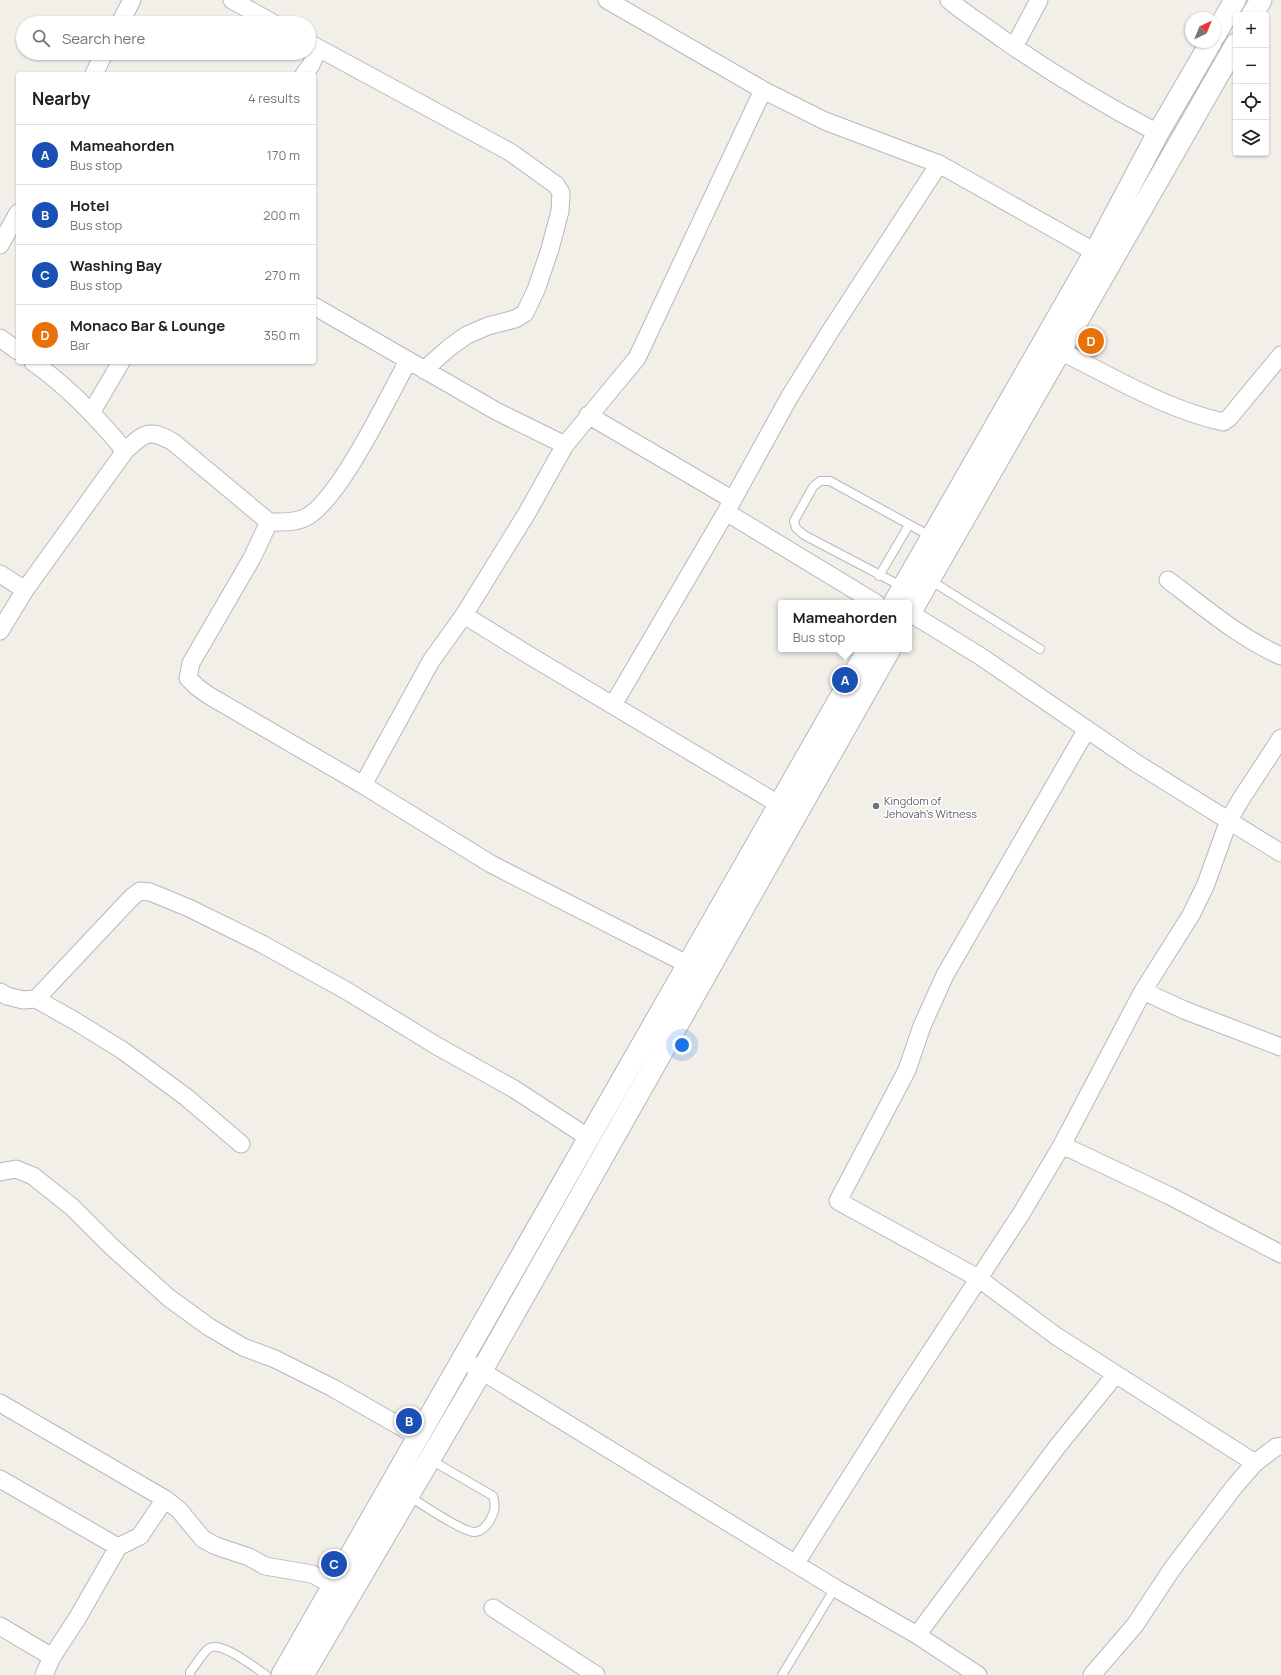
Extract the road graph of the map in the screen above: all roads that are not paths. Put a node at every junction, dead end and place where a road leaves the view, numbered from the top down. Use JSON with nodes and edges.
{"nodes":[{"id":1,"x":132,"y":0,"type":"edge"},
{"id":2,"x":232,"y":0,"type":"edge"},
{"id":3,"x":607,"y":0,"type":"edge"},
{"id":4,"x":949,"y":0,"type":"edge"},
{"id":5,"x":1039,"y":0,"type":"edge"},
{"id":6,"x":1235,"y":0,"type":"edge"},
{"id":7,"x":1261,"y":0,"type":"edge"},
{"id":8,"x":1254,"y":12,"type":"edge"},
{"id":9,"x":124,"y":16,"type":"edge"},
{"id":10,"x":261,"y":16,"type":"edge"},
{"id":11,"x":1221,"y":24,"type":"edge"},
{"id":12,"x":316,"y":46,"type":"edge"},
{"id":13,"x":1014,"y":47,"type":"junction"},
{"id":14,"x":1208,"y":48,"type":"edge"},
{"id":15,"x":1234,"y":48,"type":"edge"},
{"id":16,"x":101,"y":60,"type":"edge"},
{"id":17,"x":312,"y":60,"type":"edge"},
{"id":18,"x":95,"y":72,"type":"edge"},
{"id":19,"x":306,"y":72,"type":"edge"},
{"id":20,"x":763,"y":90,"type":"junction"},
{"id":21,"x":1158,"y":133,"type":"junction"},
{"id":22,"x":939,"y":164,"type":"junction"},
{"id":23,"x":16,"y":217,"type":"edge"},
{"id":24,"x":0,"y":245,"type":"edge"},
{"id":25,"x":1095,"y":252,"type":"junction"},
{"id":26,"x":316,"y":307,"type":"edge"},
{"id":27,"x":0,"y":338,"type":"edge"},
{"id":28,"x":16,"y":350,"type":"edge"},
{"id":29,"x":1060,"y":351,"type":"junction"},
{"id":30,"x":1281,"y":355,"type":"edge"},
{"id":31,"x":408,"y":361,"type":"junction"},
{"id":32,"x":36,"y":364,"type":"edge"},
{"id":33,"x":120,"y":364,"type":"edge"},
{"id":34,"x":424,"y":370,"type":"junction"},
{"id":35,"x":91,"y":413,"type":"junction"},
{"id":36,"x":588,"y":415,"type":"junction"},
{"id":37,"x":564,"y":445,"type":"junction"},
{"id":38,"x":125,"y":451,"type":"junction"},
{"id":39,"x":729,"y":506,"type":"junction"},
{"id":40,"x":269,"y":522,"type":"junction"},
{"id":41,"x":909,"y":525,"type":"junction"},
{"id":42,"x":933,"y":537,"type":"junction"},
{"id":43,"x":0,"y":574,"type":"edge"},
{"id":44,"x":879,"y":576,"type":"junction"},
{"id":45,"x":929,"y":580,"type":"junction"},
{"id":46,"x":1168,"y":580,"type":"dead end"},
{"id":47,"x":25,"y":590,"type":"junction"},
{"id":48,"x":871,"y":600,"type":"edge"},
{"id":49,"x":900,"y":600,"type":"edge"},
{"id":50,"x":906,"y":600,"type":"edge"},
{"id":51,"x":909,"y":600,"type":"edge"},
{"id":52,"x":912,"y":610,"type":"edge"},
{"id":53,"x":464,"y":615,"type":"junction"},
{"id":54,"x":0,"y":631,"type":"edge"},
{"id":55,"x":1040,"y":649,"type":"dead end"},
{"id":56,"x":866,"y":652,"type":"edge"},
{"id":57,"x":888,"y":652,"type":"edge"},
{"id":58,"x":1281,"y":656,"type":"edge"},
{"id":59,"x":614,"y":705,"type":"junction"},
{"id":60,"x":1087,"y":729,"type":"junction"},
{"id":61,"x":1281,"y":738,"type":"edge"},
{"id":62,"x":363,"y":786,"type":"junction"},
{"id":63,"x":780,"y":805,"type":"junction"},
{"id":64,"x":1229,"y":820,"type":"junction"},
{"id":65,"x":1281,"y":853,"type":"edge"},
{"id":66,"x":689,"y":965,"type":"junction"},
{"id":67,"x":1143,"y":991,"type":"junction"},
{"id":68,"x":0,"y":992,"type":"edge"},
{"id":69,"x":36,"y":999,"type":"junction"},
{"id":70,"x":1281,"y":1047,"type":"edge"},
{"id":71,"x":589,"y":1138,"type":"junction"},
{"id":72,"x":241,"y":1144,"type":"dead end"},
{"id":73,"x":1062,"y":1145,"type":"junction"},
{"id":74,"x":0,"y":1172,"type":"edge"},
{"id":75,"x":1281,"y":1254,"type":"edge"},
{"id":76,"x":978,"y":1278,"type":"junction"},
{"id":77,"x":462,"y":1359,"type":"junction"},
{"id":78,"x":480,"y":1372,"type":"junction"},
{"id":79,"x":1116,"y":1374,"type":"junction"},
{"id":80,"x":0,"y":1403,"type":"edge"},
{"id":81,"x":419,"y":1437,"type":"junction"},
{"id":82,"x":1281,"y":1446,"type":"edge"},
{"id":83,"x":430,"y":1460,"type":"junction"},
{"id":84,"x":1255,"y":1463,"type":"junction"},
{"id":85,"x":0,"y":1479,"type":"edge"},
{"id":86,"x":409,"y":1496,"type":"junction"},
{"id":87,"x":164,"y":1499,"type":"junction"},
{"id":88,"x":118,"y":1547,"type":"junction"},
{"id":89,"x":796,"y":1563,"type":"junction"},
{"id":90,"x":334,"y":1586,"type":"junction"},
{"id":91,"x":835,"y":1588,"type":"junction"},
{"id":92,"x":493,"y":1608,"type":"dead end"},
{"id":93,"x":0,"y":1626,"type":"edge"},
{"id":94,"x":917,"y":1635,"type":"junction"},
{"id":95,"x":52,"y":1657,"type":"junction"},
{"id":96,"x":578,"y":1671,"type":"edge"},
{"id":97,"x":306,"y":1674,"type":"edge"},
{"id":98,"x":44,"y":1675,"type":"edge"},
{"id":99,"x":190,"y":1675,"type":"edge"},
{"id":100,"x":266,"y":1675,"type":"edge"},
{"id":101,"x":282,"y":1675,"type":"edge"},
{"id":102,"x":596,"y":1675,"type":"edge"},
{"id":103,"x":782,"y":1675,"type":"edge"},
{"id":104,"x":978,"y":1675,"type":"edge"},
{"id":105,"x":1092,"y":1675,"type":"edge"}],
"edges":[{"from":1,"to":9,"type":"street"},
{"from":2,"to":10,"type":"street"},
{"from":3,"to":20,"type":"street"},
{"from":4,"to":13,"type":"street"},
{"from":5,"to":13,"type":"street"},
{"from":6,"to":11,"type":"street"},
{"from":7,"to":8,"type":"street"},
{"from":12,"to":34,"type":"street"},
{"from":13,"to":21,"type":"street"},
{"from":14,"to":21,"type":"street"},
{"from":15,"to":29,"type":"street"},
{"from":16,"to":18,"type":"street"},
{"from":17,"to":19,"type":"street"},
{"from":20,"to":22,"type":"street"},
{"from":20,"to":36,"type":"street"},
{"from":21,"to":25,"type":"street"},
{"from":22,"to":25,"type":"street"},
{"from":22,"to":39,"type":"street"},
{"from":23,"to":24,"type":"street"},
{"from":25,"to":42,"type":"street"},
{"from":26,"to":31,"type":"street"},
{"from":27,"to":28,"type":"street"},
{"from":29,"to":30,"type":"street"},
{"from":29,"to":45,"type":"street"},
{"from":31,"to":34,"type":"street"},
{"from":31,"to":40,"type":"street"},
{"from":32,"to":35,"type":"street"},
{"from":33,"to":35,"type":"street"},
{"from":34,"to":37,"type":"street"},
{"from":35,"to":38,"type":"street"},
{"from":36,"to":37,"type":"street"},
{"from":36,"to":39,"type":"street"},
{"from":37,"to":53,"type":"street"},
{"from":38,"to":40,"type":"street"},
{"from":38,"to":47,"type":"street"},
{"from":39,"to":48,"type":"street"},
{"from":39,"to":59,"type":"street"},
{"from":40,"to":62,"type":"street"},
{"from":41,"to":42,"type":"lane"},
{"from":41,"to":44,"type":"lane"},
{"from":41,"to":44,"type":"lane"},
{"from":42,"to":50,"type":"street"},
{"from":43,"to":47,"type":"street"},
{"from":44,"to":49,"type":"lane"},
{"from":45,"to":51,"type":"street"},
{"from":45,"to":55,"type":"lane"},
{"from":46,"to":58,"type":"street"},
{"from":47,"to":54,"type":"street"},
{"from":52,"to":60,"type":"street"},
{"from":53,"to":59,"type":"street"},
{"from":53,"to":62,"type":"street"},
{"from":56,"to":63,"type":"street"},
{"from":57,"to":78,"type":"street"},
{"from":59,"to":63,"type":"street"},
{"from":60,"to":64,"type":"street"},
{"from":60,"to":76,"type":"street"},
{"from":61,"to":64,"type":"street"},
{"from":62,"to":66,"type":"street"},
{"from":63,"to":66,"type":"street"},
{"from":64,"to":65,"type":"street"},
{"from":64,"to":67,"type":"street"},
{"from":66,"to":71,"type":"street"},
{"from":67,"to":70,"type":"street"},
{"from":67,"to":73,"type":"street"},
{"from":68,"to":69,"type":"street"},
{"from":69,"to":71,"type":"street"},
{"from":69,"to":72,"type":"street"},
{"from":71,"to":77,"type":"street"},
{"from":73,"to":75,"type":"street"},
{"from":73,"to":76,"type":"street"},
{"from":74,"to":81,"type":"street"},
{"from":76,"to":79,"type":"street"},
{"from":76,"to":89,"type":"street"},
{"from":77,"to":78,"type":"street"},
{"from":77,"to":81,"type":"street"},
{"from":78,"to":83,"type":"street"},
{"from":78,"to":89,"type":"street"},
{"from":79,"to":84,"type":"street"},
{"from":79,"to":94,"type":"street"},
{"from":80,"to":87,"type":"street"},
{"from":81,"to":90,"type":"street"},
{"from":82,"to":84,"type":"street"},
{"from":83,"to":86,"type":"street"},
{"from":83,"to":86,"type":"lane"},
{"from":84,"to":105,"type":"street"},
{"from":85,"to":88,"type":"street"},
{"from":86,"to":97,"type":"street"},
{"from":87,"to":88,"type":"street"},
{"from":87,"to":90,"type":"street"},
{"from":88,"to":95,"type":"street"},
{"from":89,"to":91,"type":"street"},
{"from":90,"to":101,"type":"street"},
{"from":91,"to":94,"type":"street"},
{"from":91,"to":103,"type":"lane"},
{"from":92,"to":96,"type":"street"},
{"from":93,"to":95,"type":"street"},
{"from":94,"to":104,"type":"street"},
{"from":95,"to":98,"type":"street"},
{"from":96,"to":102,"type":"street"},
{"from":99,"to":100,"type":"lane"}]}
